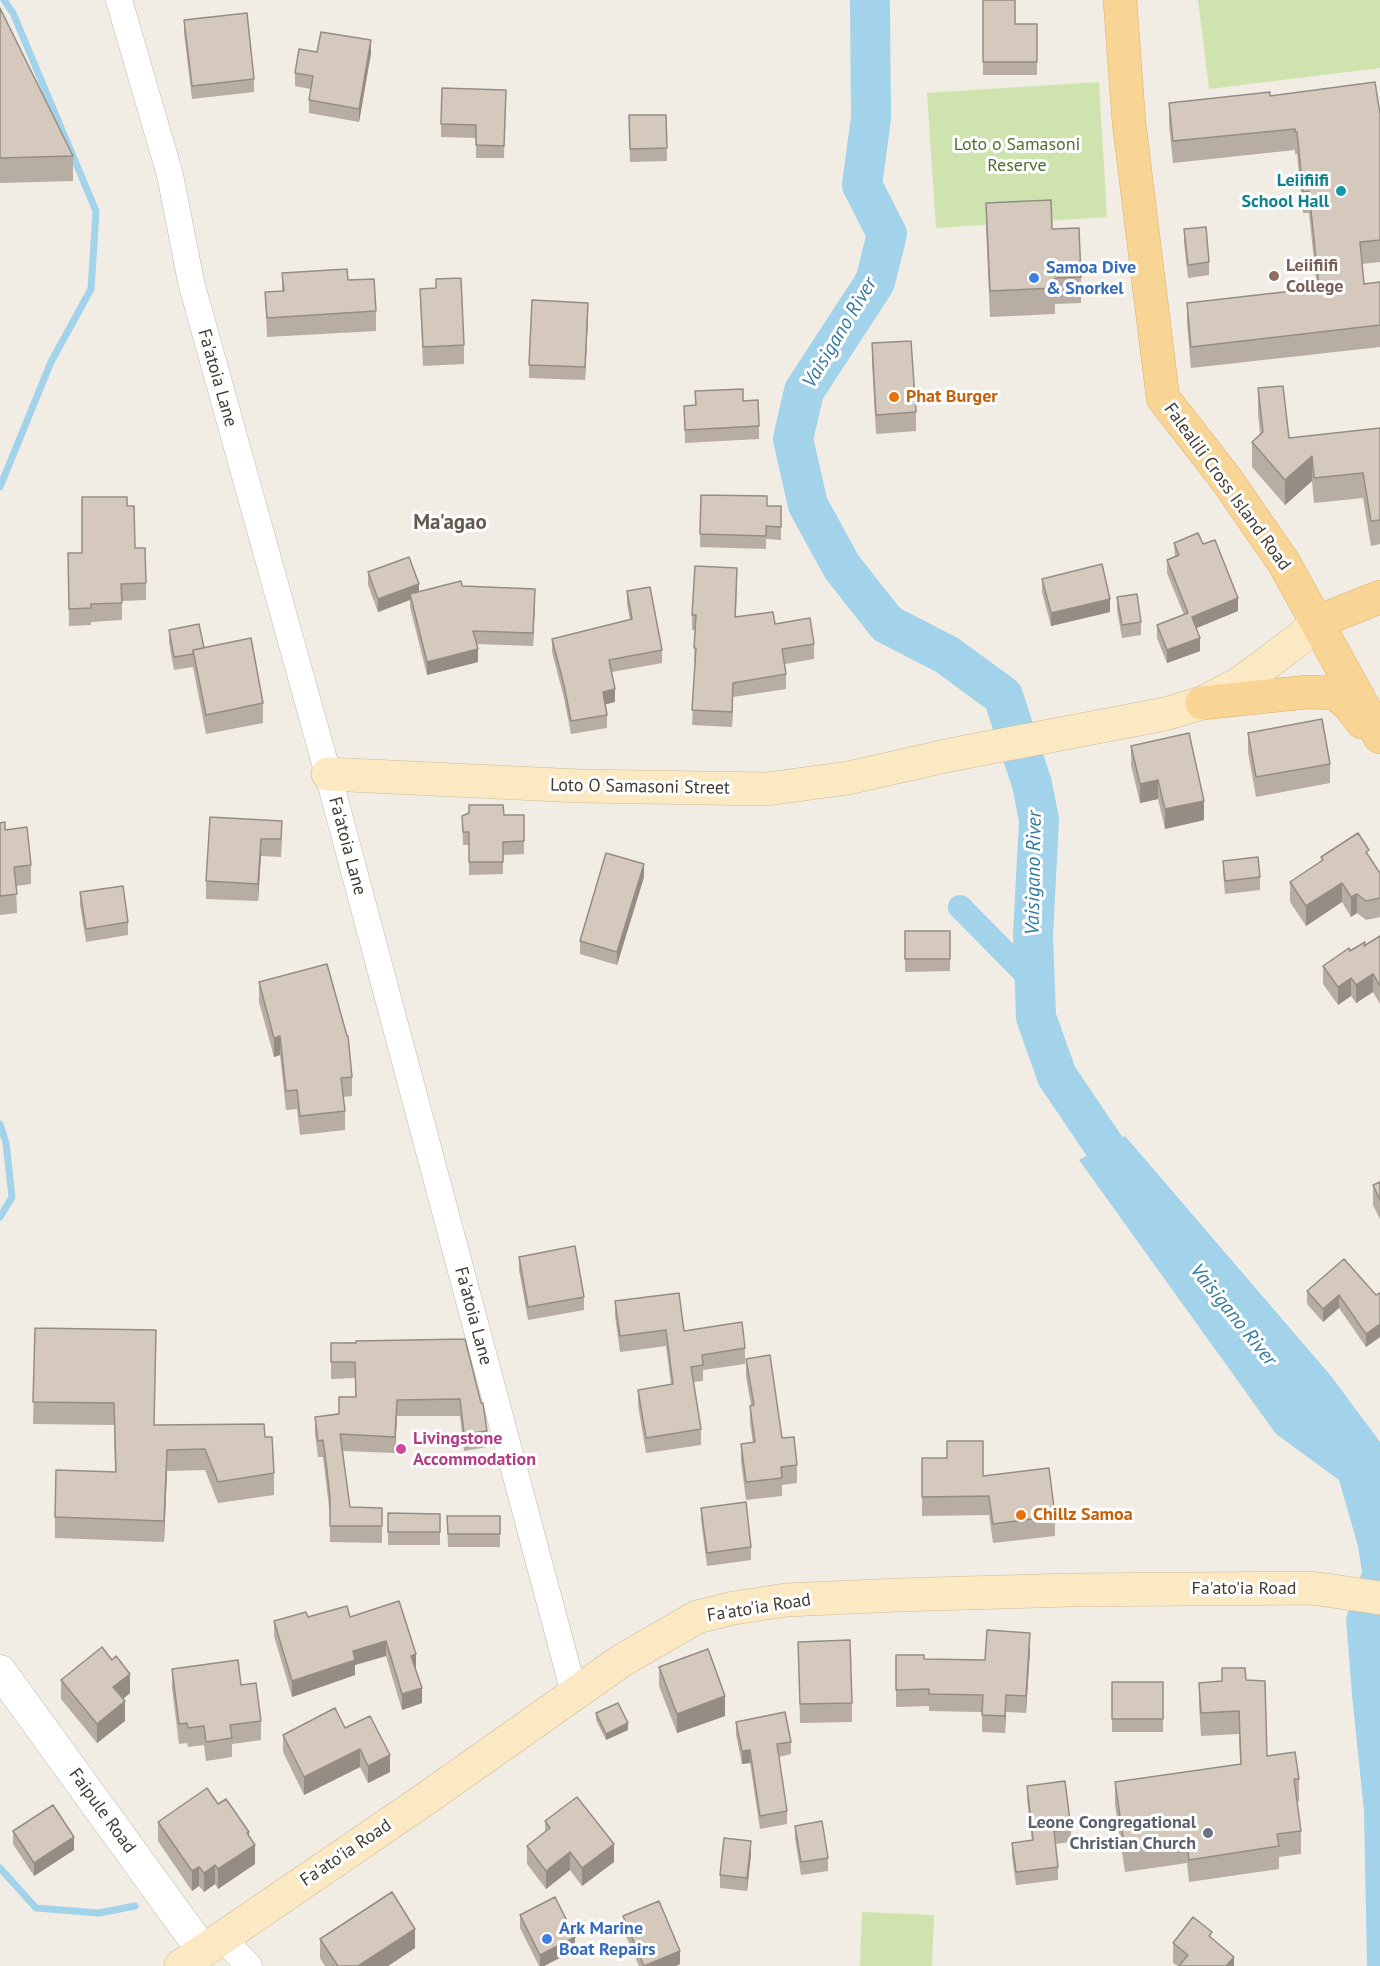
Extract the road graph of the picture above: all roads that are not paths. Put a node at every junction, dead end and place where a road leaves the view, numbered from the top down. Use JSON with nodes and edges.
{"nodes":[{"id":1,"x":119,"y":0,"type":"edge"},
{"id":2,"x":1120,"y":0,"type":"edge"},
{"id":3,"x":1380,"y":597,"type":"edge"},
{"id":4,"x":1317,"y":622,"type":"junction"},
{"id":5,"x":1202,"y":702,"type":"junction"},
{"id":6,"x":1380,"y":737,"type":"edge"},
{"id":7,"x":1380,"y":744,"type":"edge"},
{"id":8,"x":328,"y":774,"type":"junction"},
{"id":9,"x":1380,"y":1598,"type":"edge"},
{"id":10,"x":0,"y":1671,"type":"edge"},
{"id":11,"x":574,"y":1693,"type":"junction"},
{"id":12,"x":202,"y":1951,"type":"edge"},
{"id":13,"x":249,"y":1966,"type":"edge"}],
"edges":[{"from":1,"to":8,"type":"street","name":"Fa'atoia Lane"},
{"from":2,"to":4,"type":"main road","name":"Falealili Cross Island Road"},
{"from":3,"to":4,"type":"main road"},
{"from":4,"to":5,"type":"main road"},
{"from":4,"to":6,"type":"main road","name":"Falealili Cross Island Road"},
{"from":5,"to":7,"type":"main road"},
{"from":5,"to":8,"type":"main road","name":"Loto O Samasoni Street"},
{"from":8,"to":11,"type":"street","name":"Fa'atoia Lane"},
{"from":9,"to":11,"type":"main road","name":"Fa'ato'ia Road"},
{"from":10,"to":12,"type":"street","name":"Faipule Road"},
{"from":11,"to":12,"type":"main road","name":"Fa'ato'ia Road"},
{"from":12,"to":13,"type":"street"}]}
